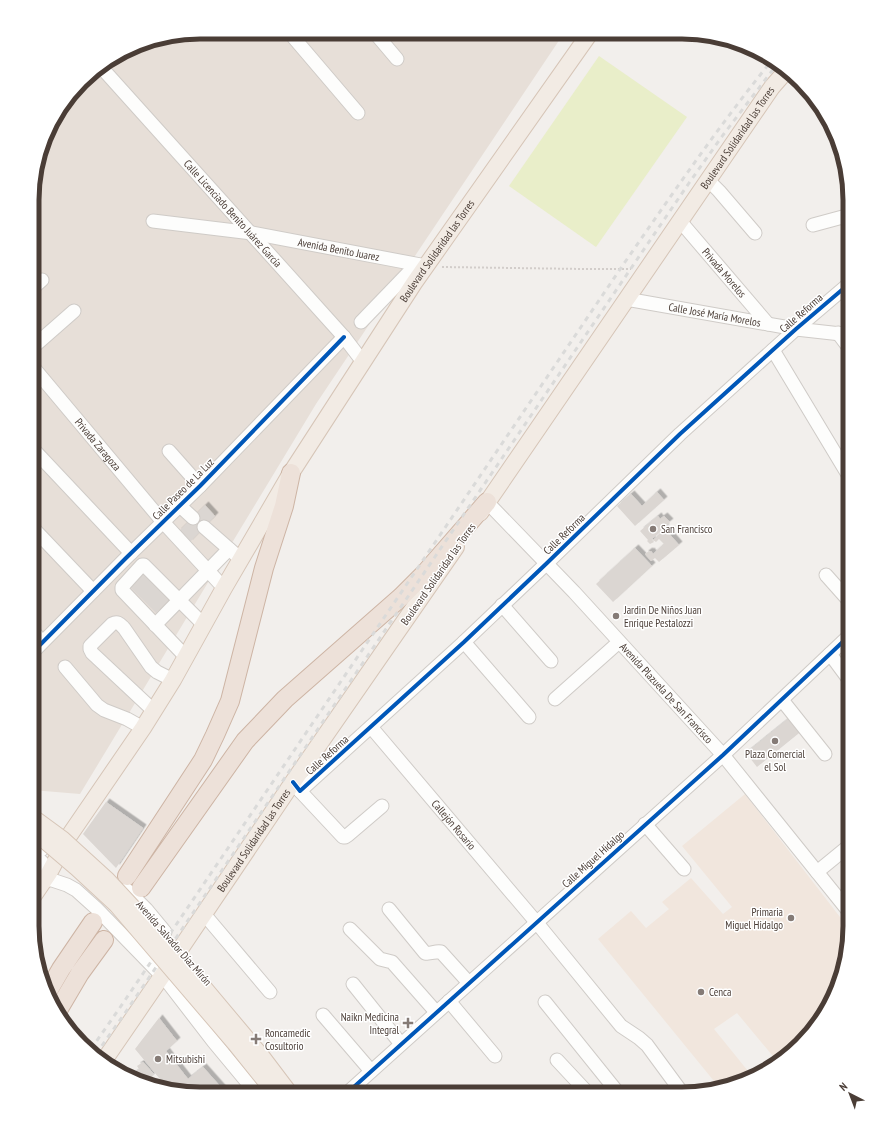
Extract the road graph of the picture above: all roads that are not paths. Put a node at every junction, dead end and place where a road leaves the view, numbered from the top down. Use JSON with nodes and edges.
{"nodes":[{"id":1,"x":295,"y":39,"type":"edge"},
{"id":2,"x":381,"y":39,"type":"edge"},
{"id":3,"x":586,"y":39,"type":"edge"},
{"id":4,"x":398,"y":59,"type":"dead end"},
{"id":5,"x":104,"y":70,"type":"edge"},
{"id":6,"x":783,"y":75,"type":"edge"},
{"id":7,"x":358,"y":113,"type":"dead end"},
{"id":8,"x":708,"y":180,"type":"junction"},
{"id":9,"x":843,"y":217,"type":"edge"},
{"id":10,"x":153,"y":221,"type":"dead end"},
{"id":11,"x":680,"y":221,"type":"junction"},
{"id":12,"x":813,"y":225,"type":"dead end"},
{"id":13,"x":252,"y":234,"type":"junction"},
{"id":14,"x":755,"y":234,"type":"dead end"},
{"id":15,"x":421,"y":266,"type":"junction"},
{"id":16,"x":843,"y":289,"type":"edge"},
{"id":17,"x":626,"y":299,"type":"junction"},
{"id":18,"x":74,"y":311,"type":"dead end"},
{"id":19,"x":362,"y":322,"type":"dead end"},
{"id":20,"x":768,"y":324,"type":"junction"},
{"id":21,"x":796,"y":329,"type":"junction"},
{"id":22,"x":843,"y":334,"type":"edge"},
{"id":23,"x":344,"y":337,"type":"junction"},
{"id":24,"x":39,"y":342,"type":"edge"},
{"id":25,"x":773,"y":350,"type":"junction"},
{"id":26,"x":363,"y":362,"type":"junction"},
{"id":27,"x":39,"y":374,"type":"edge"},
{"id":28,"x":169,"y":452,"type":"dead end"},
{"id":29,"x":39,"y":455,"type":"edge"},
{"id":30,"x":843,"y":466,"type":"edge"},
{"id":31,"x":291,"y":473,"type":"junction"},
{"id":32,"x":200,"y":486,"type":"junction"},
{"id":33,"x":487,"y":502,"type":"junction"},
{"id":34,"x":180,"y":506,"type":"junction"},
{"id":35,"x":193,"y":518,"type":"dead end"},
{"id":36,"x":163,"y":522,"type":"junction"},
{"id":37,"x":204,"y":527,"type":"dead end"},
{"id":38,"x":39,"y":534,"type":"edge"},
{"id":39,"x":131,"y":553,"type":"junction"},
{"id":40,"x":235,"y":555,"type":"junction"},
{"id":41,"x":547,"y":563,"type":"junction"},
{"id":42,"x":209,"y":570,"type":"junction"},
{"id":43,"x":826,"y":575,"type":"dead end"},
{"id":44,"x":224,"y":588,"type":"junction"},
{"id":45,"x":93,"y":591,"type":"junction"},
{"id":46,"x":843,"y":594,"type":"edge"},
{"id":47,"x":179,"y":601,"type":"junction"},
{"id":48,"x":502,"y":605,"type":"junction"},
{"id":49,"x":155,"y":625,"type":"junction"},
{"id":50,"x":204,"y":625,"type":"junction"},
{"id":51,"x":39,"y":638,"type":"edge"},
{"id":52,"x":42,"y":642,"type":"junction"},
{"id":53,"x":619,"y":642,"type":"junction"},
{"id":54,"x":843,"y":642,"type":"edge"},
{"id":55,"x":39,"y":645,"type":"edge"},
{"id":56,"x":468,"y":646,"type":"junction"},
{"id":57,"x":830,"y":654,"type":"junction"},
{"id":58,"x":186,"y":657,"type":"junction"},
{"id":59,"x":551,"y":661,"type":"dead end"},
{"id":60,"x":65,"y":667,"type":"dead end"},
{"id":61,"x":843,"y":672,"type":"edge"},
{"id":62,"x":173,"y":680,"type":"junction"},
{"id":63,"x":555,"y":699,"type":"dead end"},
{"id":64,"x":782,"y":700,"type":"junction"},
{"id":65,"x":154,"y":711,"type":"junction"},
{"id":66,"x":529,"y":717,"type":"dead end"},
{"id":67,"x":371,"y":727,"type":"junction"},
{"id":68,"x":143,"y":728,"type":"junction"},
{"id":69,"x":825,"y":754,"type":"dead end"},
{"id":70,"x":723,"y":755,"type":"junction"},
{"id":71,"x":296,"y":787,"type":"junction"},
{"id":72,"x":382,"y":806,"type":"dead end"},
{"id":73,"x":39,"y":813,"type":"edge"},
{"id":74,"x":51,"y":821,"type":"junction"},
{"id":75,"x":39,"y":823,"type":"edge"},
{"id":76,"x":645,"y":824,"type":"junction"},
{"id":77,"x":39,"y":836,"type":"edge"},
{"id":78,"x":69,"y":836,"type":"junction"},
{"id":79,"x":39,"y":851,"type":"edge"},
{"id":80,"x":843,"y":851,"type":"edge"},
{"id":81,"x":39,"y":859,"type":"edge"},
{"id":82,"x":684,"y":869,"type":"dead end"},
{"id":83,"x":817,"y":872,"type":"junction"},
{"id":84,"x":47,"y":876,"type":"junction"},
{"id":85,"x":127,"y":876,"type":"dead end"},
{"id":86,"x":39,"y":888,"type":"edge"},
{"id":87,"x":141,"y":888,"type":"dead end"},
{"id":88,"x":843,"y":904,"type":"edge"},
{"id":89,"x":389,"y":909,"type":"dead end"},
{"id":90,"x":204,"y":914,"type":"junction"},
{"id":91,"x":93,"y":922,"type":"dead end"},
{"id":92,"x":537,"y":923,"type":"junction"},
{"id":93,"x":350,"y":929,"type":"dead end"},
{"id":94,"x":104,"y":940,"type":"dead end"},
{"id":95,"x":180,"y":949,"type":"junction"},
{"id":96,"x":162,"y":976,"type":"junction"},
{"id":97,"x":469,"y":983,"type":"junction"},
{"id":98,"x":353,"y":984,"type":"dead end"},
{"id":99,"x":51,"y":987,"type":"edge"},
{"id":100,"x":270,"y":992,"type":"dead end"},
{"id":101,"x":449,"y":1001,"type":"junction"},
{"id":102,"x":546,"y":1002,"type":"dead end"},
{"id":103,"x":61,"y":1006,"type":"edge"},
{"id":104,"x":436,"y":1012,"type":"junction"},
{"id":105,"x":324,"y":1015,"type":"dead end"},
{"id":106,"x":401,"y":1044,"type":"junction"},
{"id":107,"x":495,"y":1056,"type":"dead end"},
{"id":108,"x":106,"y":1057,"type":"edge"},
{"id":109,"x":557,"y":1060,"type":"dead end"},
{"id":110,"x":371,"y":1071,"type":"junction"},
{"id":111,"x":251,"y":1087,"type":"edge"},
{"id":112,"x":270,"y":1087,"type":"edge"},
{"id":113,"x":285,"y":1087,"type":"edge"},
{"id":114,"x":293,"y":1087,"type":"edge"},
{"id":115,"x":354,"y":1087,"type":"edge"},
{"id":116,"x":582,"y":1087,"type":"edge"},
{"id":117,"x":613,"y":1087,"type":"edge"},
{"id":118,"x":678,"y":1087,"type":"edge"}],
"edges":[{"from":1,"to":7,"type":"street"},
{"from":2,"to":4,"type":"street"},
{"from":3,"to":15,"type":"main road","name":"Boulevard Solidaridad las Torres"},
{"from":5,"to":13,"type":"street","name":"Calle Licenciado Benito Juárez García"},
{"from":6,"to":8,"type":"main road","name":"Boulevard Solidaridad las Torres"},
{"from":8,"to":11,"type":"main road","name":"Boulevard Solidaridad las Torres"},
{"from":8,"to":14,"type":"street"},
{"from":9,"to":12,"type":"street"},
{"from":10,"to":13,"type":"street","name":"Avenida Benito Juarez"},
{"from":11,"to":17,"type":"main road","name":"Boulevard Solidaridad las Torres"},
{"from":11,"to":20,"type":"street","name":"Privada Morelos"},
{"from":13,"to":15,"type":"street","name":"Avenida Benito Juarez"},
{"from":13,"to":23,"type":"street","name":"Calle Licenciado Benito Juárez García"},
{"from":15,"to":19,"type":"street"},
{"from":15,"to":26,"type":"main road","name":"Boulevard Solidaridad las Torres"},
{"from":16,"to":21,"type":"street","name":"Calle Reforma"},
{"from":17,"to":20,"type":"street","name":"Calle José María Morelos"},
{"from":17,"to":33,"type":"main road","name":"Boulevard Solidaridad las Torres"},
{"from":18,"to":24,"type":"street"},
{"from":20,"to":21,"type":"street","name":"Calle José María Morelos"},
{"from":21,"to":22,"type":"street","name":"Calle José María Morelos"},
{"from":21,"to":25,"type":"street","name":"Calle Reforma"},
{"from":23,"to":26,"type":"street","name":"Calle Licenciado Benito Juárez García"},
{"from":23,"to":32,"type":"street","name":"Calle Paseo de La Luz"},
{"from":25,"to":30,"type":"street"},
{"from":25,"to":41,"type":"street","name":"Calle Reforma"},
{"from":26,"to":31,"type":"main road","name":"Boulevard Solidaridad las Torres"},
{"from":27,"to":36,"type":"street","name":"Privada Zaragoza"},
{"from":28,"to":32,"type":"street"},
{"from":29,"to":39,"type":"street"},
{"from":31,"to":40,"type":"main road","name":"Boulevard Solidaridad las Torres"},
{"from":31,"to":85,"type":"highway","name":"Boulevard Solidaridad las Torres"},
{"from":32,"to":34,"type":"street","name":"Calle Paseo de La Luz"},
{"from":33,"to":41,"type":"street","name":"Avenida Plazuela De San Francisco"},
{"from":33,"to":71,"type":"main road","name":"Boulevard Solidaridad las Torres"},
{"from":33,"to":87,"type":"highway","name":"Boulevard Solidaridad las Torres"},
{"from":34,"to":35,"type":"street"},
{"from":34,"to":36,"type":"street","name":"Calle Paseo de La Luz"},
{"from":36,"to":39,"type":"street","name":"Calle Paseo de La Luz"},
{"from":36,"to":42,"type":"street","name":"Privada Zaragoza"},
{"from":37,"to":40,"type":"street"},
{"from":38,"to":45,"type":"street"},
{"from":39,"to":45,"type":"street","name":"Calle Paseo de La Luz"},
{"from":40,"to":42,"type":"street"},
{"from":40,"to":44,"type":"main road","name":"Boulevard Solidaridad las Torres"},
{"from":41,"to":48,"type":"street","name":"Calle Reforma"},
{"from":41,"to":53,"type":"street","name":"Avenida Plazuela De San Francisco"},
{"from":42,"to":44,"type":"street","name":"Privada Zaragoza"},
{"from":42,"to":47,"type":"street"},
{"from":43,"to":46,"type":"street"},
{"from":44,"to":50,"type":"main road","name":"Boulevard Solidaridad las Torres"},
{"from":45,"to":52,"type":"street","name":"Calle Paseo de La Luz"},
{"from":47,"to":49,"type":"street"},
{"from":47,"to":49,"type":"street"},
{"from":47,"to":50,"type":"street"},
{"from":48,"to":56,"type":"street","name":"Calle Reforma"},
{"from":48,"to":59,"type":"street"},
{"from":49,"to":58,"type":"street"},
{"from":50,"to":58,"type":"main road","name":"Boulevard Solidaridad las Torres"},
{"from":51,"to":52,"type":"street"},
{"from":52,"to":55,"type":"street","name":"Calle Paseo de La Luz"},
{"from":53,"to":63,"type":"street"},
{"from":53,"to":70,"type":"street","name":"Avenida Plazuela De San Francisco"},
{"from":54,"to":57,"type":"street","name":"Calle Miguel Hidalgo"},
{"from":56,"to":66,"type":"street"},
{"from":56,"to":67,"type":"street","name":"Calle Reforma"},
{"from":57,"to":61,"type":"street"},
{"from":57,"to":64,"type":"street","name":"Calle Miguel Hidalgo"},
{"from":58,"to":62,"type":"main road","name":"Boulevard Solidaridad las Torres"},
{"from":60,"to":68,"type":"street"},
{"from":62,"to":65,"type":"main road","name":"Boulevard Solidaridad las Torres"},
{"from":62,"to":65,"type":"street"},
{"from":64,"to":69,"type":"street"},
{"from":64,"to":70,"type":"street","name":"Calle Miguel Hidalgo"},
{"from":65,"to":68,"type":"main road","name":"Boulevard Solidaridad las Torres"},
{"from":67,"to":71,"type":"street","name":"Calle Reforma"},
{"from":67,"to":92,"type":"street","name":"Callejón Rosario"},
{"from":68,"to":78,"type":"main road","name":"Boulevard Solidaridad las Torres"},
{"from":70,"to":76,"type":"street","name":"Calle Miguel Hidalgo"},
{"from":70,"to":83,"type":"street","name":"Avenida Plazuela De San Francisco"},
{"from":71,"to":72,"type":"street"},
{"from":71,"to":90,"type":"main road","name":"Boulevard Solidaridad las Torres"},
{"from":73,"to":74,"type":"street","name":"Avenida Salvador Díaz Mirón"},
{"from":74,"to":78,"type":"street","name":"Avenida Salvador Díaz Mirón"},
{"from":74,"to":79,"type":"street"},
{"from":75,"to":113,"type":"main road","name":"Avenida Salvador Díaz Mirón","bridge":true},
{"from":76,"to":82,"type":"street"},
{"from":76,"to":92,"type":"street","name":"Calle Miguel Hidalgo"},
{"from":77,"to":112,"type":"main road","name":"Avenida Salvador Díaz Mirón","bridge":true},
{"from":78,"to":84,"type":"main road","name":"Boulevard Solidaridad las Torres"},
{"from":78,"to":95,"type":"street","name":"Avenida Salvador Díaz Mirón"},
{"from":80,"to":83,"type":"street"},
{"from":81,"to":84,"type":"street"},
{"from":83,"to":88,"type":"street","name":"Avenida Plazuela De San Francisco"},
{"from":84,"to":86,"type":"main road","name":"Boulevard Solidaridad las Torres"},
{"from":84,"to":96,"type":"street"},
{"from":89,"to":97,"type":"street"},
{"from":90,"to":95,"type":"main road","name":"Boulevard Solidaridad las Torres"},
{"from":90,"to":100,"type":"street"},
{"from":91,"to":99,"type":"highway"},
{"from":92,"to":97,"type":"street","name":"Calle Miguel Hidalgo"},
{"from":92,"to":118,"type":"street","name":"Callejón Rosario"},
{"from":93,"to":104,"type":"street"},
{"from":94,"to":103,"type":"highway"},
{"from":95,"to":96,"type":"main road","name":"Boulevard Solidaridad las Torres"},
{"from":95,"to":114,"type":"street","name":"Avenida Salvador Díaz Mirón"},
{"from":96,"to":108,"type":"main road","name":"Boulevard Solidaridad las Torres"},
{"from":96,"to":111,"type":"street"},
{"from":97,"to":101,"type":"street","name":"Calle Miguel Hidalgo"},
{"from":98,"to":106,"type":"street"},
{"from":101,"to":104,"type":"street","name":"Calle Miguel Hidalgo"},
{"from":101,"to":107,"type":"street"},
{"from":102,"to":117,"type":"street"},
{"from":104,"to":106,"type":"street","name":"Calle Miguel Hidalgo"},
{"from":105,"to":110,"type":"street"},
{"from":106,"to":110,"type":"street","name":"Calle Miguel Hidalgo"},
{"from":109,"to":116,"type":"street"},
{"from":110,"to":115,"type":"street","name":"Calle Miguel Hidalgo"}]}
